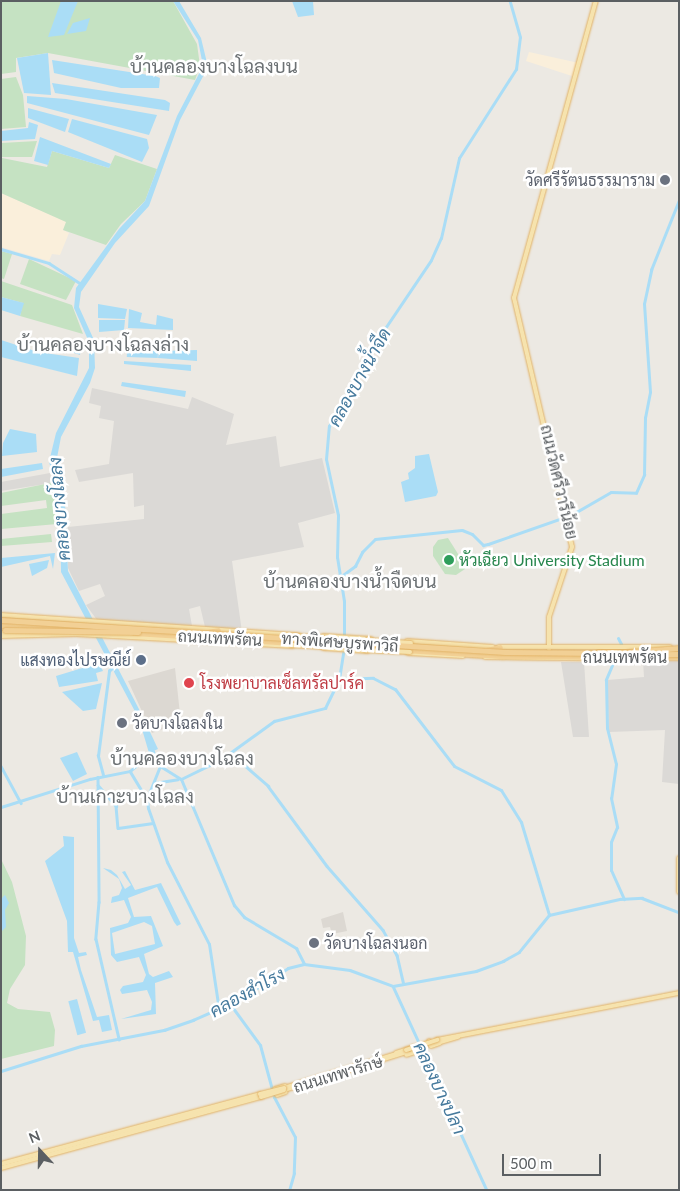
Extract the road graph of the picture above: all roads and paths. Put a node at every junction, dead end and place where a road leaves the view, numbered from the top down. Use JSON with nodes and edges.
{"nodes":[{"id":1,"x":597,"y":1,"type":"edge"},
{"id":2,"x":1,"y":620,"type":"edge"},
{"id":3,"x":87,"y":628,"type":"junction"},
{"id":4,"x":103,"y":629,"type":"junction"},
{"id":5,"x":218,"y":630,"type":"junction"},
{"id":6,"x":201,"y":632,"type":"junction"},
{"id":7,"x":239,"y":632,"type":"junction"},
{"id":8,"x":1,"y":633,"type":"edge"},
{"id":9,"x":138,"y":633,"type":"junction"},
{"id":10,"x":213,"y":638,"type":"junction"},
{"id":11,"x":233,"y":642,"type":"junction"},
{"id":12,"x":243,"y":642,"type":"junction"},
{"id":13,"x":339,"y":643,"type":"junction"},
{"id":14,"x":352,"y":644,"type":"junction"},
{"id":15,"x":432,"y":644,"type":"junction"},
{"id":16,"x":500,"y":648,"type":"junction"},
{"id":17,"x":549,"y":649,"type":"junction"},
{"id":18,"x":651,"y":649,"type":"junction"},
{"id":19,"x":485,"y":650,"type":"junction"},
{"id":20,"x":628,"y":653,"type":"junction"},
{"id":21,"x":679,"y":653,"type":"edge"},
{"id":22,"x":459,"y":656,"type":"junction"},
{"id":23,"x":503,"y":656,"type":"junction"},
{"id":24,"x":487,"y":657,"type":"junction"},
{"id":25,"x":679,"y":858,"type":"edge"},
{"id":26,"x":679,"y":892,"type":"edge"},
{"id":27,"x":679,"y":994,"type":"edge"},
{"id":28,"x":1,"y":1166,"type":"edge"}],
"edges":[{"from":1,"to":17,"type":"main road","name":"ถนนวัดศรีวารีน้อย"},
{"from":2,"to":3,"type":"highway","name":"ถนนเทพรัตน"},
{"from":2,"to":3,"type":"main road","name":"ถนนเทพรัตน"},
{"from":2,"to":9,"type":"highway","bridge":true},
{"from":3,"to":4,"type":"highway","name":"ถนนเทพรัตน","bridge":true},
{"from":3,"to":4,"type":"main road","name":"ถนนเทพรัตน","bridge":true},
{"from":3,"to":8,"type":"main road","name":"ถนนเทพรัตน"},
{"from":4,"to":5,"type":"main road","name":"ถนนเทพรัตน"},
{"from":4,"to":6,"type":"highway","name":"ถนนเทพรัตน"},
{"from":4,"to":9,"type":"highway","name":"ถนนเทพรัตน"},
{"from":4,"to":9,"type":"main road","name":"ถนนเทพรัตน"},
{"from":5,"to":6,"type":"highway"},
{"from":5,"to":7,"type":"main road","name":"ถนนเทพรัตน"},
{"from":6,"to":13,"type":"highway","name":"ถนนเทพรัตน"},
{"from":7,"to":12,"type":"main road","bridge":true},
{"from":7,"to":13,"type":"main road","name":"ถนนเทพรัตน"},
{"from":8,"to":9,"type":"highway","bridge":true},
{"from":9,"to":10,"type":"highway","name":"ถนนเทพรัตน"},
{"from":9,"to":11,"type":"main road","name":"ถนนเทพรัตน"},
{"from":9,"to":20,"type":"highway","name":"ทางพิเศษบูรพาวิถี","bridge":true},
{"from":10,"to":11,"type":"highway"},
{"from":10,"to":13,"type":"highway","name":"ถนนเทพรัตน"},
{"from":11,"to":12,"type":"main road","name":"ถนนเทพรัตน"},
{"from":12,"to":13,"type":"main road","name":"ถนนเทพรัตน"},
{"from":13,"to":14,"type":"highway","name":"ถนนเทพรัตน","bridge":true},
{"from":14,"to":15,"type":"main road","name":"ถนนเทพรัตน"},
{"from":14,"to":19,"type":"highway","name":"ถนนเทพรัตน"},
{"from":14,"to":22,"type":"main road","name":"ถนนเทพรัตน"},
{"from":14,"to":23,"type":"highway","name":"ถนนเทพรัตน"},
{"from":15,"to":16,"type":"main road","name":"ถนนเทพรัตน"},
{"from":15,"to":22,"type":"main road","bridge":true},
{"from":16,"to":17,"type":"main road","name":"ถนนเทพรัตน"},
{"from":16,"to":19,"type":"highway"},
{"from":17,"to":18,"type":"main road","name":"ถนนเทพรัตน"},
{"from":18,"to":19,"type":"highway","name":"ถนนเทพรัตน"},
{"from":18,"to":21,"type":"highway","name":"ถนนเทพรัตน"},
{"from":20,"to":21,"type":"highway","bridge":true},
{"from":20,"to":21,"type":"highway","bridge":true},
{"from":21,"to":23,"type":"highway","name":"ถนนเทพรัตน"},
{"from":21,"to":24,"type":"main road","name":"ถนนเทพรัตน"},
{"from":22,"to":24,"type":"main road","name":"ถนนเทพรัตน"},
{"from":23,"to":24,"type":"highway"},
{"from":25,"to":26,"type":"main road"},
{"from":27,"to":28,"type":"main road","name":"ถนนเทพารักษ์","bridge":true}]}
